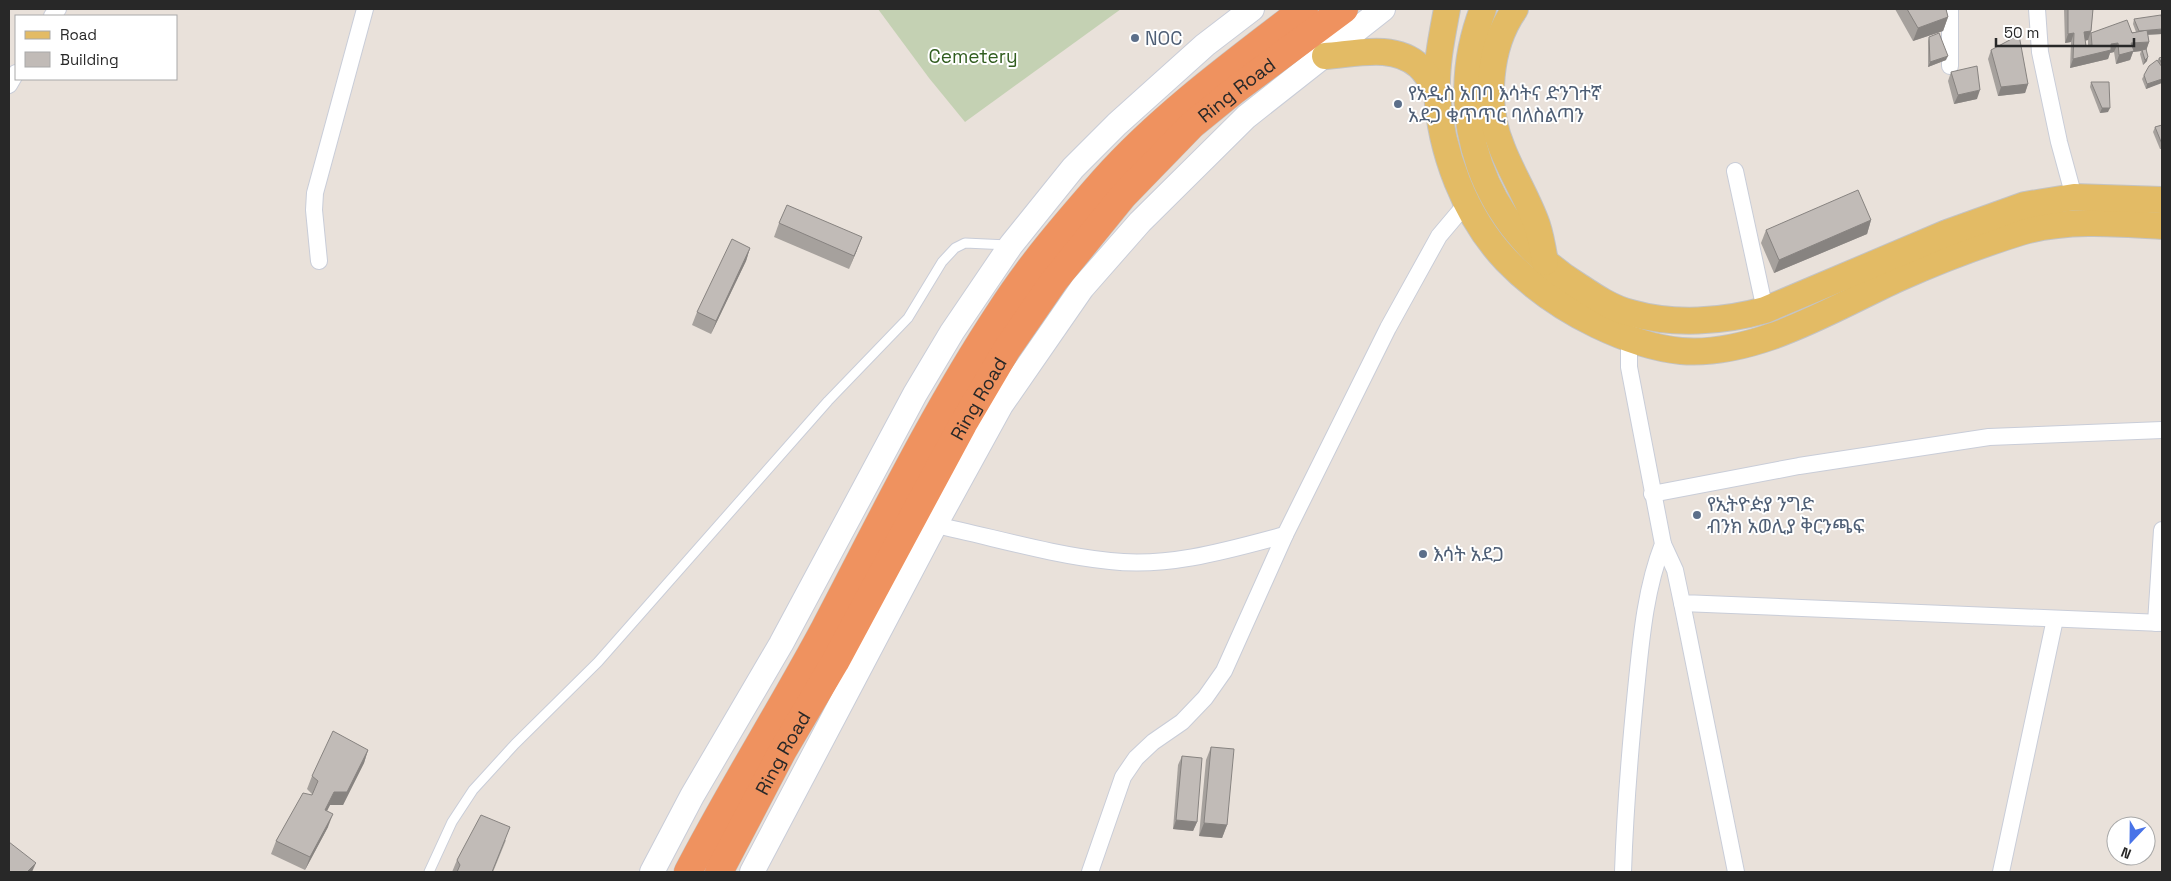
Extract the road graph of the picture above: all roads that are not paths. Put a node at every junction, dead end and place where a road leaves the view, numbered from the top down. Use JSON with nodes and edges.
{"nodes":[{"id":1,"x":365,"y":9,"type":"edge"},
{"id":2,"x":1252,"y":9,"type":"edge"},
{"id":3,"x":1304,"y":9,"type":"edge"},
{"id":4,"x":1344,"y":9,"type":"edge"},
{"id":5,"x":1383,"y":9,"type":"edge"},
{"id":6,"x":1447,"y":9,"type":"edge"},
{"id":7,"x":1483,"y":9,"type":"edge"},
{"id":8,"x":1515,"y":9,"type":"edge"},
{"id":9,"x":1950,"y":9,"type":"edge"},
{"id":10,"x":2037,"y":9,"type":"edge"},
{"id":11,"x":1325,"y":56,"type":"junction"},
{"id":12,"x":1950,"y":66,"type":"dead end"},
{"id":13,"x":1437,"y":92,"type":"junction"},
{"id":14,"x":1735,"y":171,"type":"dead end"},
{"id":15,"x":2074,"y":197,"type":"junction"},
{"id":16,"x":2162,"y":200,"type":"edge"},
{"id":17,"x":1466,"y":204,"type":"junction"},
{"id":18,"x":2162,"y":226,"type":"edge"},
{"id":19,"x":1011,"y":245,"type":"junction"},
{"id":20,"x":319,"y":261,"type":"dead end"},
{"id":21,"x":1545,"y":262,"type":"junction"},
{"id":22,"x":1765,"y":310,"type":"junction"},
{"id":23,"x":1630,"y":313,"type":"junction"},
{"id":24,"x":1629,"y":340,"type":"junction"},
{"id":25,"x":2162,"y":430,"type":"edge"},
{"id":26,"x":1652,"y":494,"type":"junction"},
{"id":27,"x":935,"y":525,"type":"junction"},
{"id":28,"x":2162,"y":530,"type":"edge"},
{"id":29,"x":1285,"y":535,"type":"junction"},
{"id":30,"x":1663,"y":544,"type":"junction"},
{"id":31,"x":1682,"y":603,"type":"junction"},
{"id":32,"x":2055,"y":619,"type":"junction"},
{"id":33,"x":2159,"y":623,"type":"edge"},
{"id":34,"x":429,"y":872,"type":"edge"},
{"id":35,"x":652,"y":872,"type":"edge"},
{"id":36,"x":688,"y":872,"type":"edge"},
{"id":37,"x":719,"y":872,"type":"edge"},
{"id":38,"x":752,"y":872,"type":"edge"},
{"id":39,"x":1090,"y":872,"type":"edge"},
{"id":40,"x":1623,"y":872,"type":"edge"},
{"id":41,"x":1736,"y":872,"type":"edge"},
{"id":42,"x":2001,"y":872,"type":"edge"}],
"edges":[{"from":1,"to":20,"type":"street"},
{"from":2,"to":19,"type":"main road"},
{"from":3,"to":36,"type":"highway","name":"Ring Road"},
{"from":4,"to":37,"type":"highway","name":"Ring Road"},
{"from":5,"to":11,"type":"main road"},
{"from":6,"to":13,"type":"main road"},
{"from":7,"to":21,"type":"main road"},
{"from":8,"to":21,"type":"main road"},
{"from":9,"to":12,"type":"street"},
{"from":10,"to":15,"type":"street"},
{"from":11,"to":13,"type":"main road"},
{"from":11,"to":27,"type":"main road"},
{"from":13,"to":17,"type":"main road"},
{"from":14,"to":22,"type":"street"},
{"from":15,"to":16,"type":"main road"},
{"from":15,"to":22,"type":"main road"},
{"from":17,"to":24,"type":"main road"},
{"from":17,"to":29,"type":"street"},
{"from":18,"to":24,"type":"main road"},
{"from":19,"to":34,"type":"lane"},
{"from":19,"to":35,"type":"main road"},
{"from":21,"to":23,"type":"main road"},
{"from":22,"to":23,"type":"main road"},
{"from":23,"to":24,"type":"street"},
{"from":24,"to":26,"type":"street"},
{"from":25,"to":26,"type":"street"},
{"from":26,"to":30,"type":"street"},
{"from":27,"to":29,"type":"street"},
{"from":27,"to":38,"type":"main road"},
{"from":28,"to":33,"type":"street"},
{"from":29,"to":39,"type":"street"},
{"from":30,"to":31,"type":"street"},
{"from":30,"to":40,"type":"street"},
{"from":31,"to":32,"type":"street"},
{"from":31,"to":41,"type":"street"},
{"from":32,"to":33,"type":"street"},
{"from":32,"to":42,"type":"street"}]}
